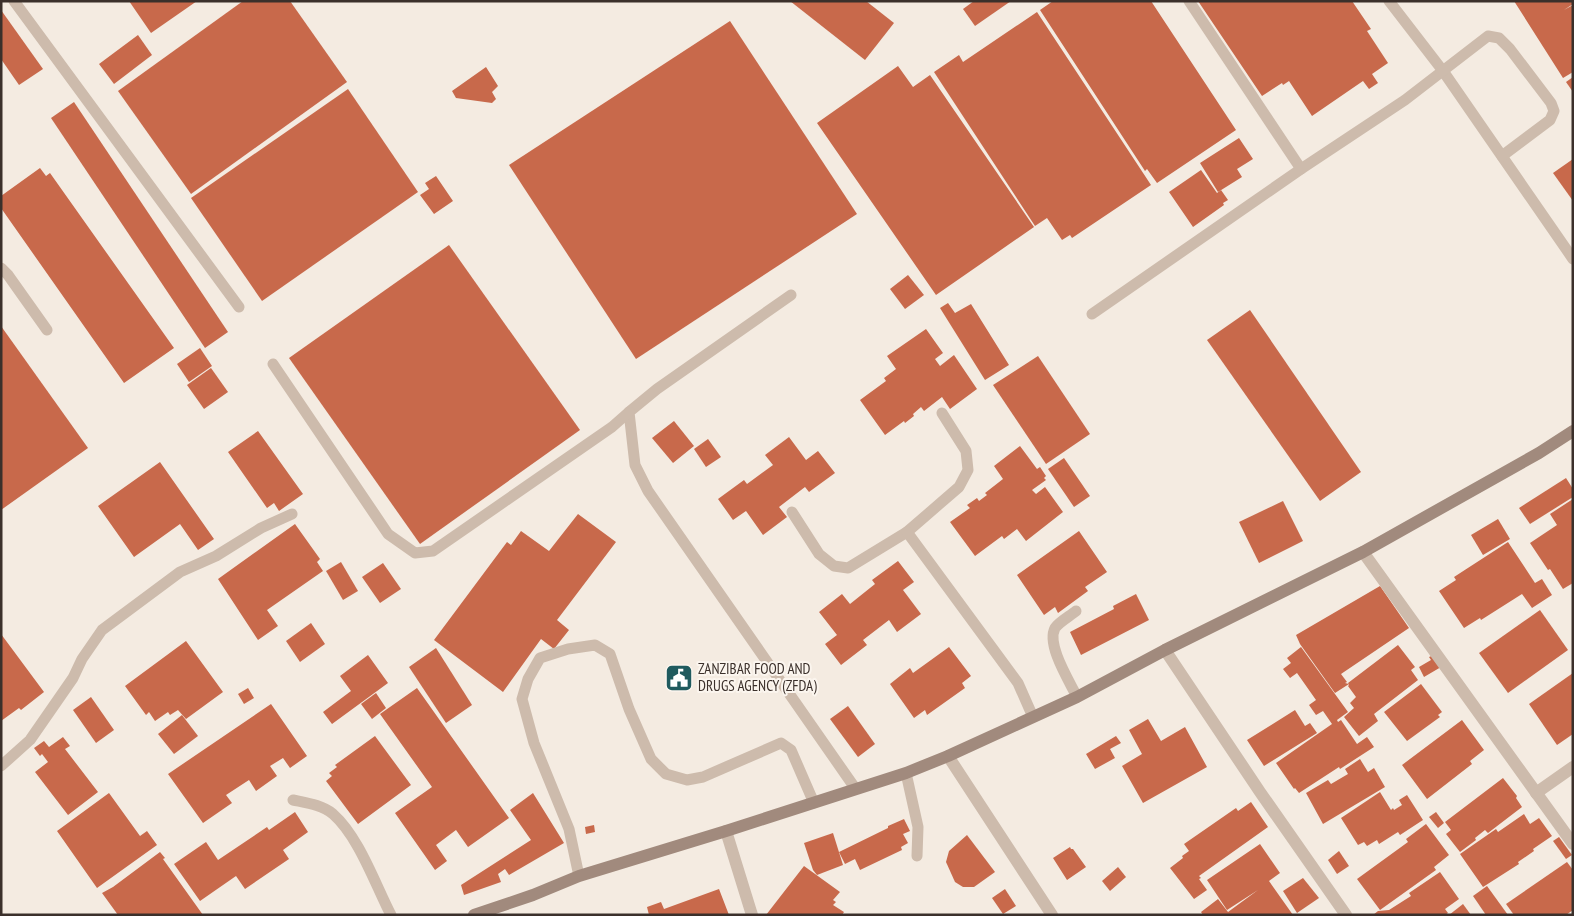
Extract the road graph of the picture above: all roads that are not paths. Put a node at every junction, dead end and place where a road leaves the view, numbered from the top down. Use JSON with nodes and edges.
{"nodes":[{"id":1,"x":14,"y":1,"type":"edge"},
{"id":2,"x":1189,"y":1,"type":"edge"},
{"id":3,"x":1389,"y":1,"type":"edge"},
{"id":4,"x":1443,"y":71,"type":"junction"},
{"id":5,"x":1502,"y":156,"type":"junction"},
{"id":6,"x":1301,"y":169,"type":"junction"},
{"id":7,"x":1573,"y":259,"type":"edge"},
{"id":8,"x":1,"y":268,"type":"edge"},
{"id":9,"x":791,"y":295,"type":"dead end"},
{"id":10,"x":239,"y":307,"type":"dead end"},
{"id":11,"x":1092,"y":314,"type":"dead end"},
{"id":12,"x":47,"y":330,"type":"dead end"},
{"id":13,"x":273,"y":364,"type":"dead end"},
{"id":14,"x":629,"y":412,"type":"junction"},
{"id":15,"x":942,"y":413,"type":"dead end"},
{"id":16,"x":1573,"y":431,"type":"edge"},
{"id":17,"x":792,"y":512,"type":"dead end"},
{"id":18,"x":292,"y":514,"type":"dead end"},
{"id":19,"x":907,"y":532,"type":"junction"},
{"id":20,"x":1363,"y":552,"type":"junction"},
{"id":21,"x":1076,"y":611,"type":"dead end"},
{"id":22,"x":1165,"y":650,"type":"junction"},
{"id":23,"x":1077,"y":697,"type":"junction"},
{"id":24,"x":1033,"y":717,"type":"junction"},
{"id":25,"x":948,"y":756,"type":"junction"},
{"id":26,"x":1,"y":766,"type":"edge"},
{"id":27,"x":1573,"y":767,"type":"edge"},
{"id":28,"x":906,"y":773,"type":"junction"},
{"id":29,"x":855,"y":788,"type":"junction"},
{"id":30,"x":1536,"y":792,"type":"junction"},
{"id":31,"x":293,"y":800,"type":"dead end"},
{"id":32,"x":814,"y":802,"type":"junction"},
{"id":33,"x":726,"y":831,"type":"junction"},
{"id":34,"x":1573,"y":844,"type":"edge"},
{"id":35,"x":917,"y":856,"type":"dead end"},
{"id":36,"x":579,"y":876,"type":"junction"},
{"id":37,"x":391,"y":915,"type":"edge"},
{"id":38,"x":474,"y":915,"type":"edge"},
{"id":39,"x":752,"y":915,"type":"edge"},
{"id":40,"x":1052,"y":915,"type":"edge"},
{"id":41,"x":1346,"y":915,"type":"edge"}],
"edges":[{"from":1,"to":10,"type":"lane"},
{"from":2,"to":6,"type":"lane"},
{"from":3,"to":4,"type":"lane"},
{"from":4,"to":5,"type":"lane"},
{"from":4,"to":5,"type":"lane"},
{"from":4,"to":6,"type":"lane"},
{"from":5,"to":7,"type":"lane"},
{"from":6,"to":11,"type":"lane"},
{"from":8,"to":12,"type":"lane"},
{"from":9,"to":14,"type":"lane"},
{"from":13,"to":14,"type":"lane"},
{"from":14,"to":29,"type":"lane"},
{"from":15,"to":19,"type":"lane"},
{"from":16,"to":20,"type":"street"},
{"from":17,"to":19,"type":"lane"},
{"from":18,"to":26,"type":"lane"},
{"from":19,"to":24,"type":"lane"},
{"from":20,"to":22,"type":"street"},
{"from":20,"to":30,"type":"street"},
{"from":21,"to":23,"type":"lane"},
{"from":22,"to":23,"type":"street"},
{"from":22,"to":41,"type":"street"},
{"from":23,"to":24,"type":"street"},
{"from":24,"to":25,"type":"street"},
{"from":25,"to":28,"type":"street"},
{"from":25,"to":40,"type":"street"},
{"from":27,"to":30,"type":"street"},
{"from":28,"to":29,"type":"street"},
{"from":28,"to":35,"type":"lane"},
{"from":29,"to":32,"type":"street"},
{"from":30,"to":34,"type":"street"},
{"from":31,"to":37,"type":"lane"},
{"from":32,"to":33,"type":"street"},
{"from":32,"to":36,"type":"lane"},
{"from":33,"to":36,"type":"street"},
{"from":33,"to":39,"type":"street"},
{"from":36,"to":38,"type":"street"}]}
